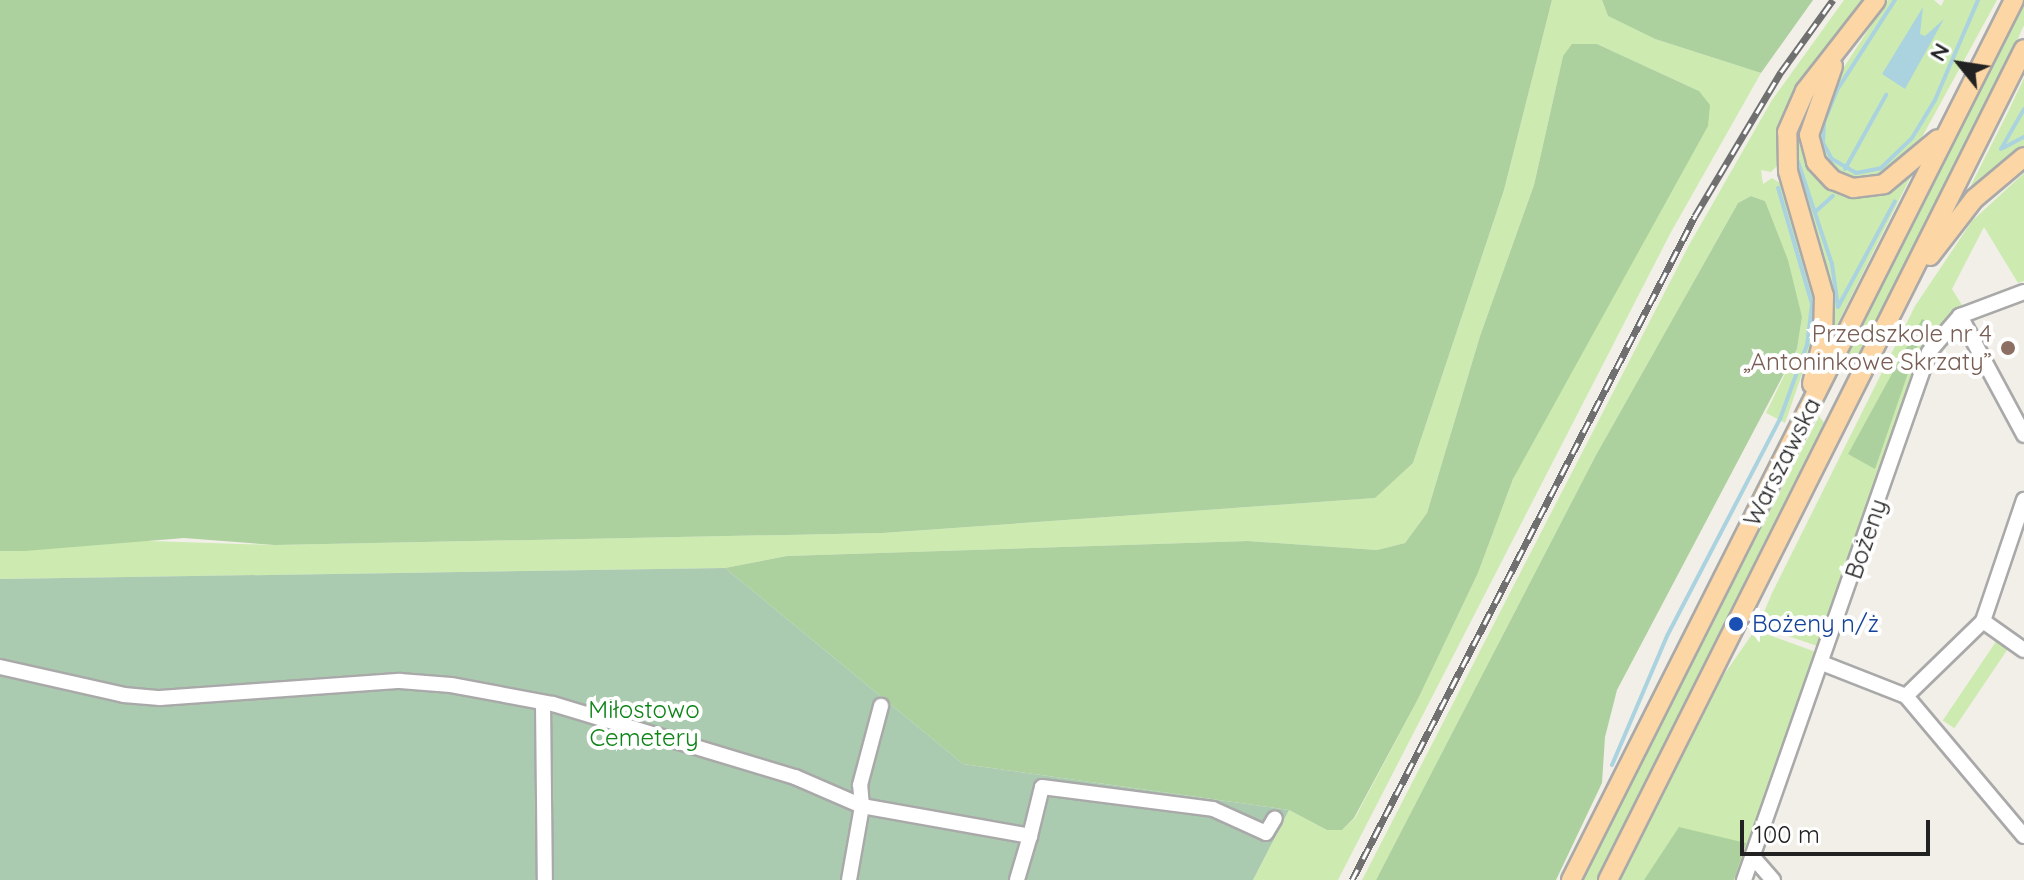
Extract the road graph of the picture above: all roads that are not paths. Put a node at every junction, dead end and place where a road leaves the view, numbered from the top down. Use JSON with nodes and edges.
{"nodes":[{"id":1,"x":1876,"y":0,"type":"edge"},
{"id":2,"x":2014,"y":0,"type":"edge"},
{"id":3,"x":1854,"y":30,"type":"junction"},
{"id":4,"x":2024,"y":49,"type":"edge"},
{"id":5,"x":1959,"y":111,"type":"junction"},
{"id":6,"x":2024,"y":157,"type":"edge"},
{"id":7,"x":2024,"y":292,"type":"edge"},
{"id":8,"x":1900,"y":297,"type":"junction"},
{"id":9,"x":1960,"y":316,"type":"junction"},
{"id":10,"x":2024,"y":435,"type":"edge"},
{"id":11,"x":1786,"y":455,"type":"junction"},
{"id":12,"x":2024,"y":500,"type":"edge"},
{"id":13,"x":1983,"y":621,"type":"junction"},
{"id":14,"x":2024,"y":650,"type":"edge"},
{"id":15,"x":1822,"y":663,"type":"junction"},
{"id":16,"x":0,"y":667,"type":"edge"},
{"id":17,"x":1906,"y":696,"type":"junction"},
{"id":18,"x":543,"y":703,"type":"junction"},
{"id":19,"x":881,"y":706,"type":"dead end"},
{"id":20,"x":862,"y":806,"type":"junction"},
{"id":21,"x":1275,"y":818,"type":"dead end"},
{"id":22,"x":1030,"y":836,"type":"junction"},
{"id":23,"x":2024,"y":836,"type":"edge"},
{"id":24,"x":1752,"y":856,"type":"junction"},
{"id":25,"x":545,"y":880,"type":"edge"},
{"id":26,"x":849,"y":880,"type":"edge"},
{"id":27,"x":1017,"y":880,"type":"edge"},
{"id":28,"x":1571,"y":880,"type":"edge"},
{"id":29,"x":1608,"y":880,"type":"edge"},
{"id":30,"x":1744,"y":880,"type":"edge"},
{"id":31,"x":1773,"y":880,"type":"edge"}],
"edges":[{"from":1,"to":3,"type":"main road"},
{"from":2,"to":5,"type":"main road","name":"Warszawska"},
{"from":3,"to":5,"type":"main road"},
{"from":3,"to":11,"type":"main road"},
{"from":4,"to":8,"type":"main road","name":"Warszawska"},
{"from":5,"to":11,"type":"main road","name":"Warszawska"},
{"from":6,"to":8,"type":"main road"},
{"from":7,"to":9,"type":"street","name":"Bożeny"},
{"from":8,"to":29,"type":"main road","name":"Warszawska"},
{"from":9,"to":10,"type":"street"},
{"from":9,"to":15,"type":"street","name":"Bożeny"},
{"from":11,"to":28,"type":"main road","name":"Warszawska"},
{"from":12,"to":13,"type":"street"},
{"from":13,"to":14,"type":"street"},
{"from":13,"to":17,"type":"street"},
{"from":15,"to":17,"type":"street"},
{"from":15,"to":24,"type":"street","name":"Bożeny"},
{"from":16,"to":18,"type":"street"},
{"from":17,"to":23,"type":"street"},
{"from":18,"to":20,"type":"street"},
{"from":18,"to":25,"type":"street"},
{"from":19,"to":20,"type":"street"},
{"from":20,"to":22,"type":"street"},
{"from":20,"to":26,"type":"street"},
{"from":21,"to":22,"type":"street"},
{"from":22,"to":27,"type":"street"},
{"from":24,"to":30,"type":"street","name":"Bożeny"},
{"from":24,"to":31,"type":"street"}]}
